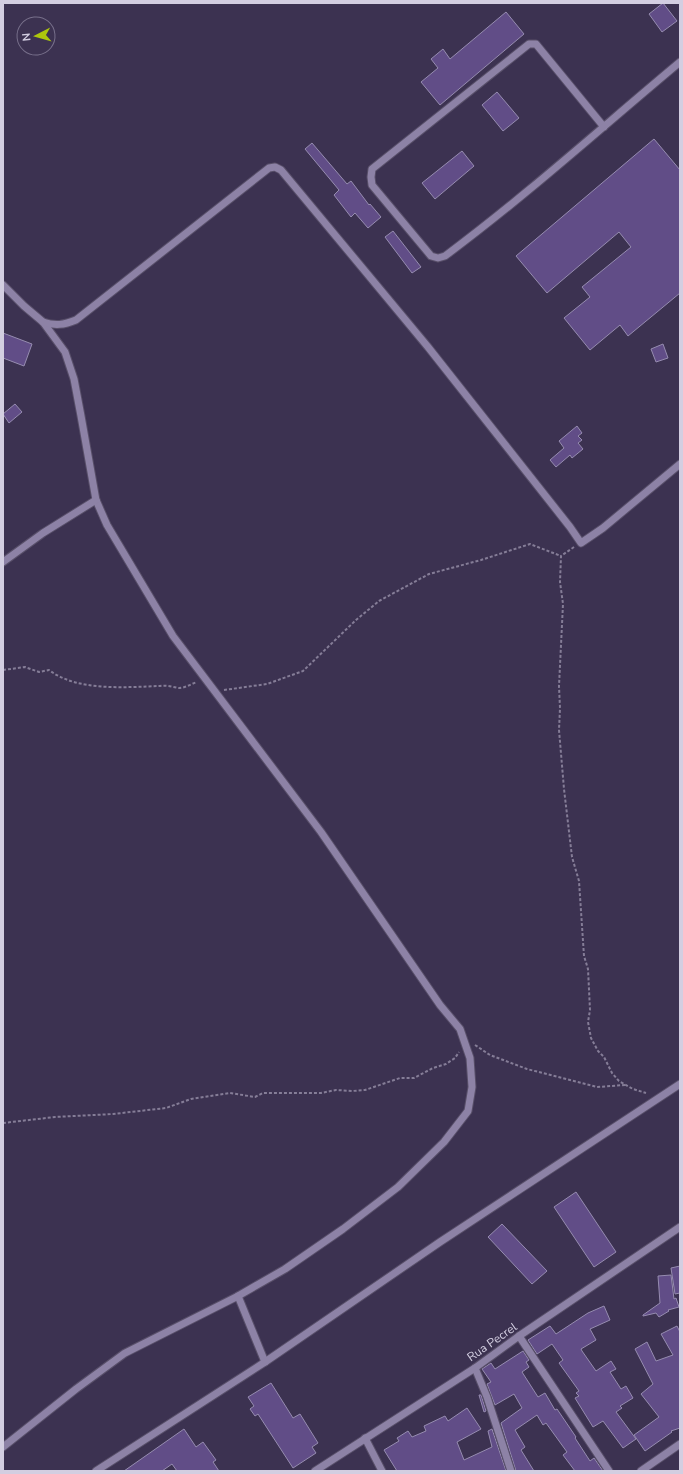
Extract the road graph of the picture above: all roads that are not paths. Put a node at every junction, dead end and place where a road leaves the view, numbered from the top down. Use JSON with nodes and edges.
{"nodes":[{"id":1,"x":680,"y":62,"type":"edge"},
{"id":2,"x":604,"y":127,"type":"junction"},
{"id":3,"x":3,"y":285,"type":"edge"},
{"id":4,"x":43,"y":322,"type":"junction"},
{"id":5,"x":680,"y":464,"type":"edge"},
{"id":6,"x":96,"y":500,"type":"junction"},
{"id":7,"x":3,"y":562,"type":"edge"},
{"id":8,"x":680,"y":1084,"type":"edge"},
{"id":9,"x":680,"y":1227,"type":"edge"},
{"id":10,"x":238,"y":1296,"type":"junction"},
{"id":11,"x":519,"y":1336,"type":"junction"},
{"id":12,"x":265,"y":1362,"type":"junction"},
{"id":13,"x":476,"y":1368,"type":"junction"},
{"id":14,"x":365,"y":1438,"type":"junction"},
{"id":15,"x":680,"y":1444,"type":"edge"},
{"id":16,"x":3,"y":1447,"type":"edge"},
{"id":17,"x":96,"y":1471,"type":"edge"},
{"id":18,"x":314,"y":1471,"type":"edge"},
{"id":19,"x":382,"y":1471,"type":"edge"},
{"id":20,"x":511,"y":1471,"type":"edge"},
{"id":21,"x":609,"y":1471,"type":"edge"},
{"id":22,"x":641,"y":1471,"type":"edge"}],
"edges":[{"from":1,"to":2,"type":"street"},
{"from":2,"to":2,"type":"street"},
{"from":3,"to":4,"type":"street"},
{"from":4,"to":5,"type":"street"},
{"from":4,"to":6,"type":"street"},
{"from":6,"to":7,"type":"street"},
{"from":6,"to":10,"type":"street"},
{"from":8,"to":12,"type":"street"},
{"from":9,"to":11,"type":"street","name":"Rua Pecrel"},
{"from":10,"to":12,"type":"street"},
{"from":10,"to":16,"type":"street"},
{"from":11,"to":13,"type":"street","name":"Rua Pecrel"},
{"from":11,"to":21,"type":"street"},
{"from":12,"to":17,"type":"street"},
{"from":13,"to":14,"type":"street","name":"Rua Pecrel"},
{"from":13,"to":20,"type":"street"},
{"from":14,"to":18,"type":"street","name":"Rua Pecrel"},
{"from":14,"to":19,"type":"street"},
{"from":15,"to":22,"type":"street"}]}
